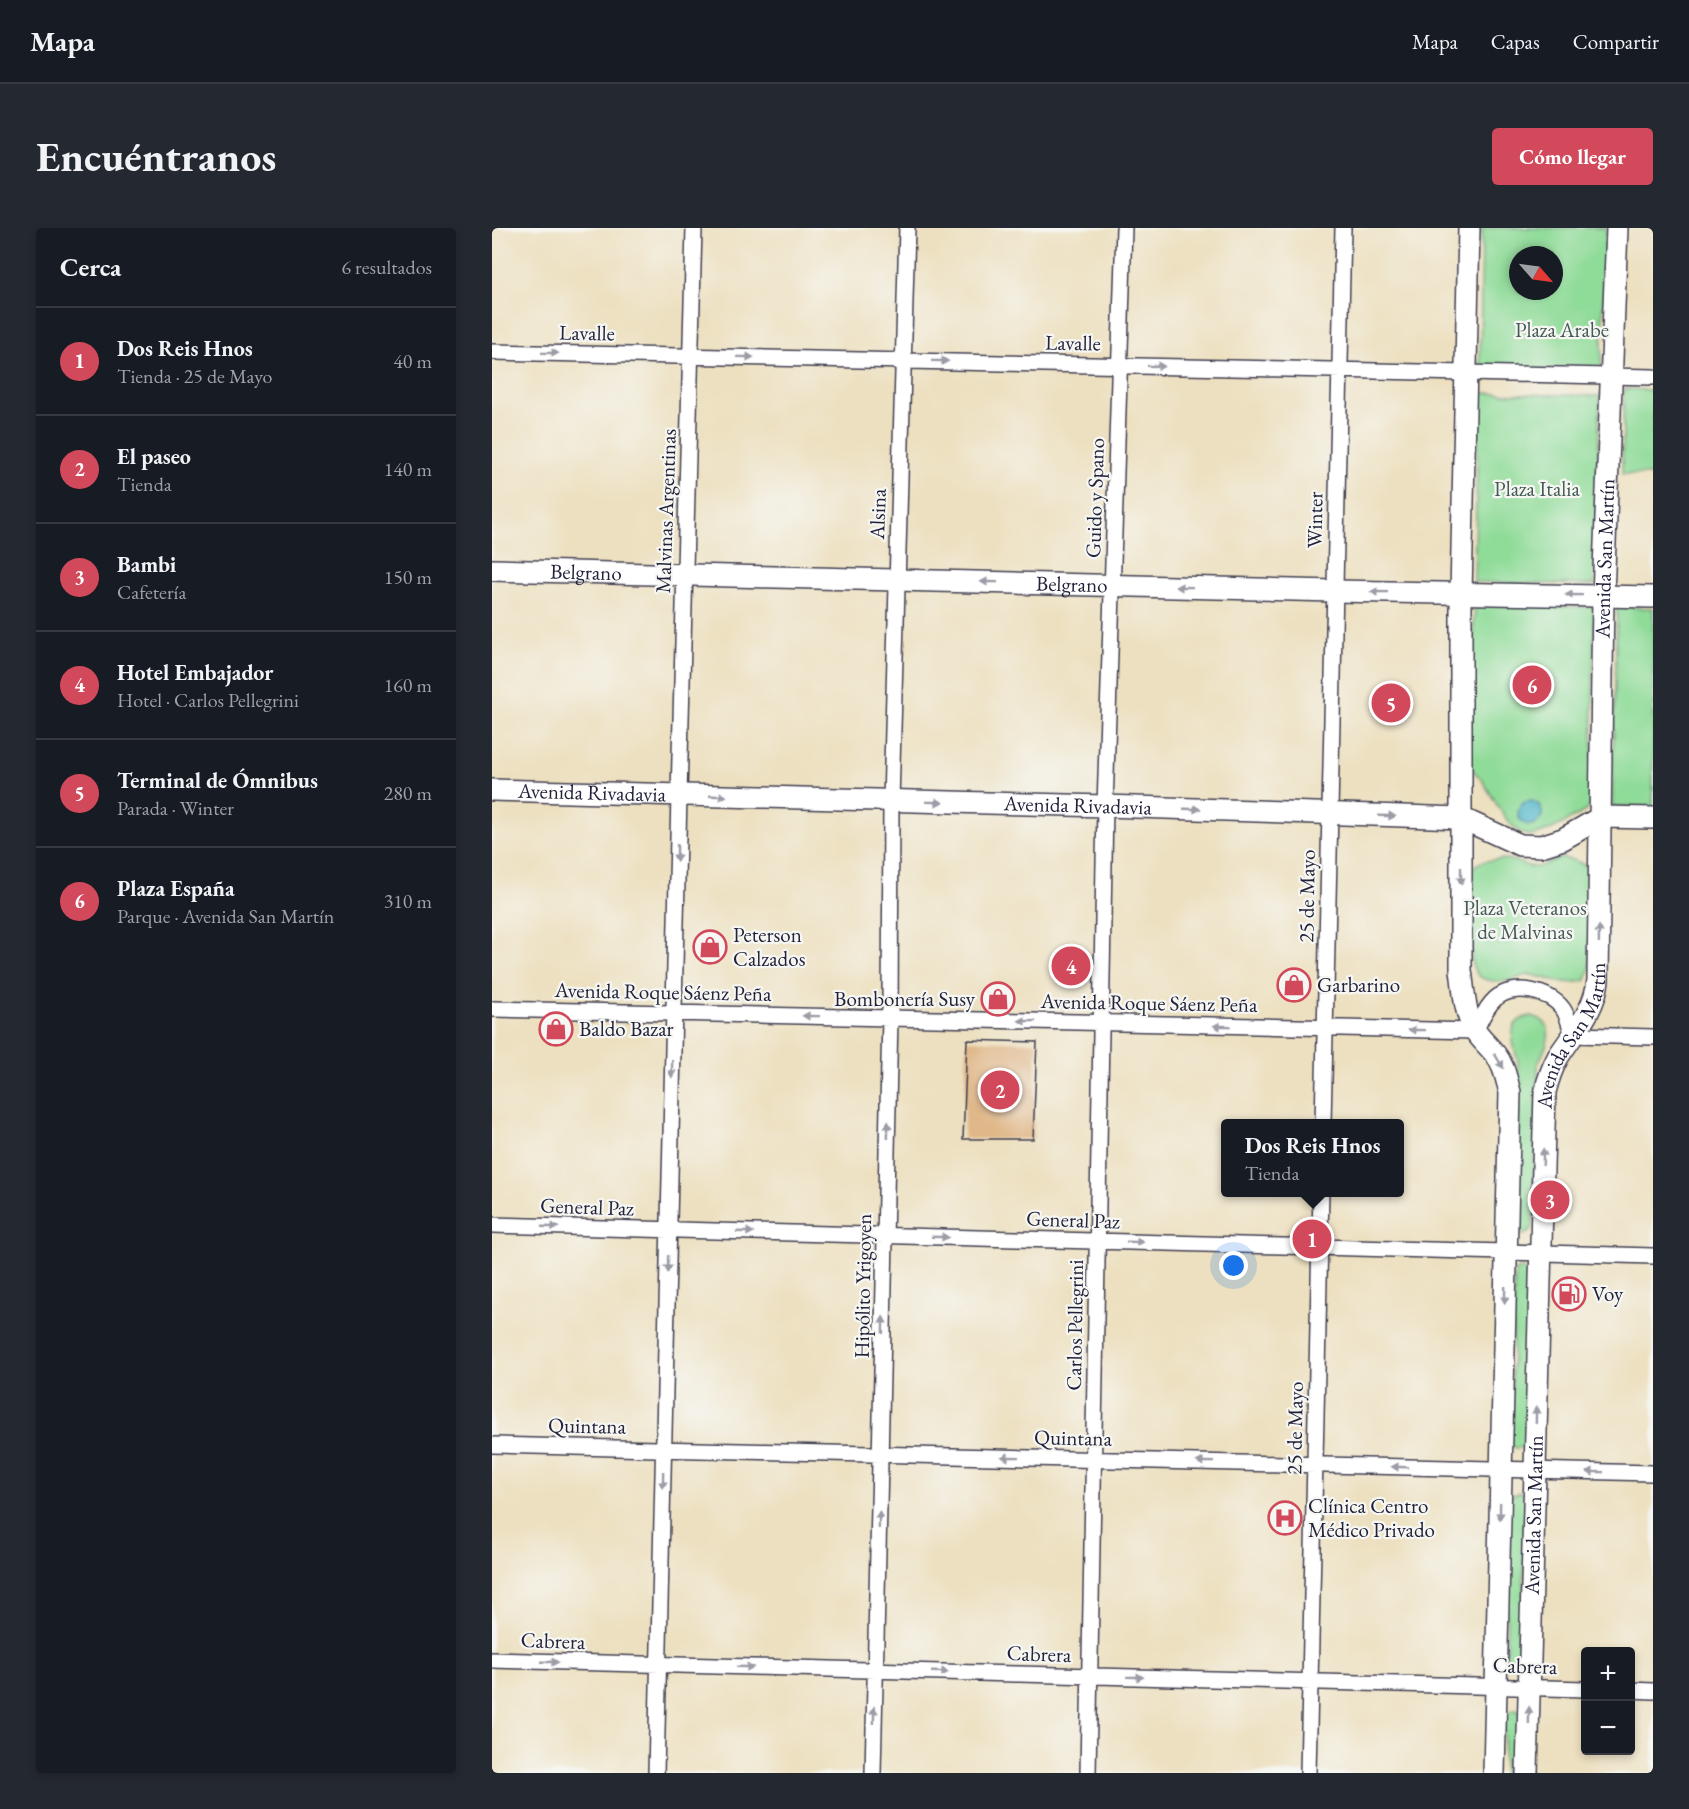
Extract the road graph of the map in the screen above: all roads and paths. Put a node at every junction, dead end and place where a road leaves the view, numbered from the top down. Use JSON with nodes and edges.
{"nodes":[{"id":1,"x":694,"y":228,"type":"edge"},
{"id":2,"x":907,"y":228,"type":"edge"},
{"id":3,"x":1124,"y":228,"type":"edge"},
{"id":4,"x":1343,"y":228,"type":"edge"},
{"id":5,"x":1470,"y":228,"type":"edge"},
{"id":6,"x":1617,"y":228,"type":"edge"},
{"id":7,"x":492,"y":352,"type":"edge"},
{"id":8,"x":691,"y":356,"type":"junction"},
{"id":9,"x":903,"y":360,"type":"junction"},
{"id":10,"x":1121,"y":365,"type":"junction"},
{"id":11,"x":1340,"y":370,"type":"junction"},
{"id":12,"x":1467,"y":373,"type":"junction"},
{"id":13,"x":1611,"y":376,"type":"junction"},
{"id":14,"x":1653,"y":377,"type":"edge"},
{"id":15,"x":492,"y":570,"type":"edge"},
{"id":16,"x":685,"y":575,"type":"junction"},
{"id":17,"x":897,"y":580,"type":"junction"},
{"id":18,"x":1112,"y":585,"type":"junction"},
{"id":19,"x":1335,"y":591,"type":"junction"},
{"id":20,"x":1461,"y":594,"type":"junction"},
{"id":21,"x":1603,"y":596,"type":"junction"},
{"id":22,"x":1653,"y":597,"type":"edge"},
{"id":23,"x":492,"y":790,"type":"edge"},
{"id":24,"x":679,"y":795,"type":"junction"},
{"id":25,"x":891,"y":801,"type":"junction"},
{"id":26,"x":1105,"y":806,"type":"junction"},
{"id":27,"x":1330,"y":814,"type":"junction"},
{"id":28,"x":1601,"y":817,"type":"junction"},
{"id":29,"x":1461,"y":818,"type":"junction"},
{"id":30,"x":1653,"y":818,"type":"edge"},
{"id":31,"x":492,"y":1009,"type":"edge"},
{"id":32,"x":674,"y":1013,"type":"junction"},
{"id":33,"x":890,"y":1018,"type":"junction"},
{"id":34,"x":1102,"y":1023,"type":"junction"},
{"id":35,"x":1325,"y":1028,"type":"junction"},
{"id":36,"x":1475,"y":1031,"type":"junction"},
{"id":37,"x":1573,"y":1035,"type":"junction"},
{"id":38,"x":1653,"y":1036,"type":"edge"},
{"id":39,"x":1323,"y":1119,"type":"edge"},
{"id":40,"x":1321,"y":1197,"type":"edge"},
{"id":41,"x":492,"y":1225,"type":"edge"},
{"id":42,"x":669,"y":1230,"type":"junction"},
{"id":43,"x":885,"y":1236,"type":"junction"},
{"id":44,"x":1098,"y":1241,"type":"junction"},
{"id":45,"x":1320,"y":1247,"type":"junction"},
{"id":46,"x":1506,"y":1252,"type":"junction"},
{"id":47,"x":1539,"y":1253,"type":"junction"},
{"id":48,"x":1653,"y":1256,"type":"edge"},
{"id":49,"x":492,"y":1445,"type":"edge"},
{"id":50,"x":663,"y":1449,"type":"junction"},
{"id":51,"x":880,"y":1454,"type":"junction"},
{"id":52,"x":1094,"y":1459,"type":"junction"},
{"id":53,"x":1315,"y":1465,"type":"junction"},
{"id":54,"x":1501,"y":1470,"type":"junction"},
{"id":55,"x":1534,"y":1471,"type":"junction"},
{"id":56,"x":1653,"y":1473,"type":"edge"},
{"id":57,"x":492,"y":1660,"type":"edge"},
{"id":58,"x":658,"y":1665,"type":"junction"},
{"id":59,"x":875,"y":1670,"type":"junction"},
{"id":60,"x":1090,"y":1676,"type":"junction"},
{"id":61,"x":1310,"y":1682,"type":"junction"},
{"id":62,"x":1496,"y":1686,"type":"junction"},
{"id":63,"x":1529,"y":1687,"type":"junction"},
{"id":64,"x":1581,"y":1689,"type":"edge"},
{"id":65,"x":1635,"y":1690,"type":"edge"},
{"id":66,"x":1653,"y":1691,"type":"edge"},
{"id":67,"x":656,"y":1773,"type":"edge"},
{"id":68,"x":873,"y":1773,"type":"edge"},
{"id":69,"x":1088,"y":1773,"type":"edge"},
{"id":70,"x":1308,"y":1773,"type":"edge"},
{"id":71,"x":1494,"y":1773,"type":"edge"},
{"id":72,"x":1527,"y":1773,"type":"edge"}],
"edges":[{"from":1,"to":8,"type":"street","name":"Malvinas Argentinas"},
{"from":2,"to":9,"type":"street","name":"Alsina"},
{"from":3,"to":10,"type":"street","name":"Guido y Spano"},
{"from":4,"to":11,"type":"street","name":"Winter"},
{"from":5,"to":12,"type":"main road","name":"Avenida San Martín"},
{"from":6,"to":13,"type":"main road","name":"Avenida San Martín"},
{"from":7,"to":8,"type":"street","name":"Lavalle","one_way":true},
{"from":8,"to":9,"type":"street","name":"Lavalle","one_way":true},
{"from":8,"to":16,"type":"street","name":"Malvinas Argentinas"},
{"from":9,"to":10,"type":"street","name":"Lavalle","one_way":true},
{"from":9,"to":17,"type":"street","name":"Alsina"},
{"from":10,"to":11,"type":"street","name":"Lavalle","one_way":true},
{"from":10,"to":18,"type":"street","name":"Guido y Spano"},
{"from":11,"to":12,"type":"street","name":"Lavalle"},
{"from":11,"to":19,"type":"street","name":"Winter"},
{"from":12,"to":13,"type":"street","name":"Lavalle"},
{"from":12,"to":20,"type":"main road","name":"Avenida San Martín"},
{"from":13,"to":14,"type":"street","name":"Lavalle"},
{"from":13,"to":21,"type":"main road","name":"Avenida San Martín"},
{"from":15,"to":16,"type":"main road","name":"Belgrano"},
{"from":16,"to":17,"type":"main road","name":"Belgrano"},
{"from":16,"to":24,"type":"street","name":"Malvinas Argentinas"},
{"from":18,"to":17,"type":"main road","name":"Belgrano","one_way":true},
{"from":17,"to":25,"type":"street","name":"Alsina"},
{"from":19,"to":18,"type":"main road","name":"Belgrano","one_way":true},
{"from":18,"to":26,"type":"street","name":"Guido y Spano"},
{"from":20,"to":19,"type":"main road","name":"Belgrano","one_way":true},
{"from":19,"to":27,"type":"street","name":"Winter"},
{"from":21,"to":20,"type":"main road","name":"Belgrano","one_way":true},
{"from":20,"to":29,"type":"main road","name":"Avenida San Martín"},
{"from":21,"to":22,"type":"main road","name":"Belgrano"},
{"from":21,"to":28,"type":"main road","name":"Avenida San Martín"},
{"from":23,"to":24,"type":"main road","name":"Avenida Rivadavia"},
{"from":24,"to":25,"type":"main road","name":"Avenida Rivadavia","one_way":true},
{"from":24,"to":32,"type":"street","name":"Malvinas Argentinas","one_way":true},
{"from":25,"to":26,"type":"main road","name":"Avenida Rivadavia","one_way":true},
{"from":25,"to":33,"type":"street","name":"Hipólito Yrigoyen"},
{"from":26,"to":27,"type":"main road","name":"Avenida Rivadavia","one_way":true},
{"from":26,"to":34,"type":"street","name":"Carlos Pellegrini"},
{"from":27,"to":29,"type":"main road","name":"Avenida Rivadavia","one_way":true},
{"from":27,"to":35,"type":"street","name":"25 de Mayo"},
{"from":28,"to":29,"type":"main road","name":"Avenida Rivadavia"},
{"from":28,"to":30,"type":"main road"},
{"from":37,"to":28,"type":"main road","name":"Avenida San Martín","one_way":true},
{"from":29,"to":36,"type":"main road","name":"Avenida San Martín","one_way":true},
{"from":31,"to":32,"type":"street","name":"Avenida Roque Sáenz Peña"},
{"from":33,"to":32,"type":"street","name":"Avenida Roque Sáenz Peña","one_way":true},
{"from":32,"to":42,"type":"street","name":"Malvinas Argentinas","one_way":true},
{"from":34,"to":33,"type":"street","name":"Avenida Roque Sáenz Peña","one_way":true},
{"from":43,"to":33,"type":"street","name":"Hipólito Yrigoyen","one_way":true},
{"from":35,"to":34,"type":"street","name":"Avenida Roque Sáenz Peña","one_way":true},
{"from":34,"to":44,"type":"street","name":"Carlos Pellegrini"},
{"from":36,"to":35,"type":"street","name":"Avenida Roque Sáenz Peña","one_way":true},
{"from":35,"to":39,"type":"street","name":"25 de Mayo"},
{"from":36,"to":37,"type":"street"},
{"from":36,"to":46,"type":"main road","name":"Avenida San Martín","one_way":true},
{"from":37,"to":38,"type":"street"},
{"from":47,"to":37,"type":"main road","name":"Avenida San Martín","one_way":true},
{"from":40,"to":45,"type":"street","name":"25 de Mayo"},
{"from":41,"to":42,"type":"street","name":"General Paz","one_way":true},
{"from":42,"to":43,"type":"street","name":"General Paz","one_way":true},
{"from":42,"to":50,"type":"street","name":"Malvinas Argentinas","one_way":true},
{"from":43,"to":44,"type":"street","name":"General Paz","one_way":true},
{"from":51,"to":43,"type":"street","name":"Hipólito Yrigoyen","one_way":true},
{"from":44,"to":45,"type":"street","name":"General Paz","one_way":true},
{"from":44,"to":52,"type":"street","name":"Carlos Pellegrini"},
{"from":45,"to":46,"type":"street","name":"General Paz"},
{"from":45,"to":53,"type":"street","name":"25 de Mayo"},
{"from":46,"to":47,"type":"street","name":"General Paz"},
{"from":46,"to":54,"type":"main road","name":"Avenida San Martín","one_way":true},
{"from":47,"to":48,"type":"street","name":"General Paz"},
{"from":55,"to":47,"type":"main road","name":"Avenida San Martín","one_way":true},
{"from":49,"to":50,"type":"street","name":"Quintana"},
{"from":50,"to":51,"type":"street","name":"Quintana"},
{"from":50,"to":58,"type":"street","name":"Malvinas Argentinas","one_way":true},
{"from":52,"to":51,"type":"street","name":"Quintana","one_way":true},
{"from":59,"to":51,"type":"street","name":"Hipólito Yrigoyen","one_way":true},
{"from":53,"to":52,"type":"street","name":"Quintana","one_way":true},
{"from":52,"to":60,"type":"street","name":"Carlos Pellegrini"},
{"from":54,"to":53,"type":"street","name":"Quintana","one_way":true},
{"from":53,"to":61,"type":"street","name":"25 de Mayo"},
{"from":54,"to":55,"type":"street","name":"Quintana"},
{"from":54,"to":62,"type":"main road","name":"Avenida San Martín","one_way":true},
{"from":56,"to":55,"type":"street","name":"Quintana","one_way":true},
{"from":55,"to":63,"type":"main road","name":"Avenida San Martín"},
{"from":57,"to":58,"type":"street","name":"Cabrera","one_way":true},
{"from":58,"to":59,"type":"street","name":"Cabrera","one_way":true},
{"from":58,"to":67,"type":"street","name":"Malvinas Argentinas"},
{"from":59,"to":60,"type":"street","name":"Cabrera","one_way":true},
{"from":68,"to":59,"type":"street","name":"Hipólito Yrigoyen","one_way":true},
{"from":60,"to":61,"type":"street","name":"Cabrera","one_way":true},
{"from":60,"to":69,"type":"street","name":"Carlos Pellegrini"},
{"from":61,"to":62,"type":"street","name":"Cabrera"},
{"from":61,"to":70,"type":"street","name":"25 de Mayo"},
{"from":62,"to":63,"type":"street","name":"Cabrera"},
{"from":62,"to":71,"type":"main road","name":"Avenida San Martín"},
{"from":63,"to":64,"type":"street","name":"Cabrera"},
{"from":72,"to":63,"type":"main road","name":"Avenida San Martín","one_way":true},
{"from":65,"to":66,"type":"street"}]}
